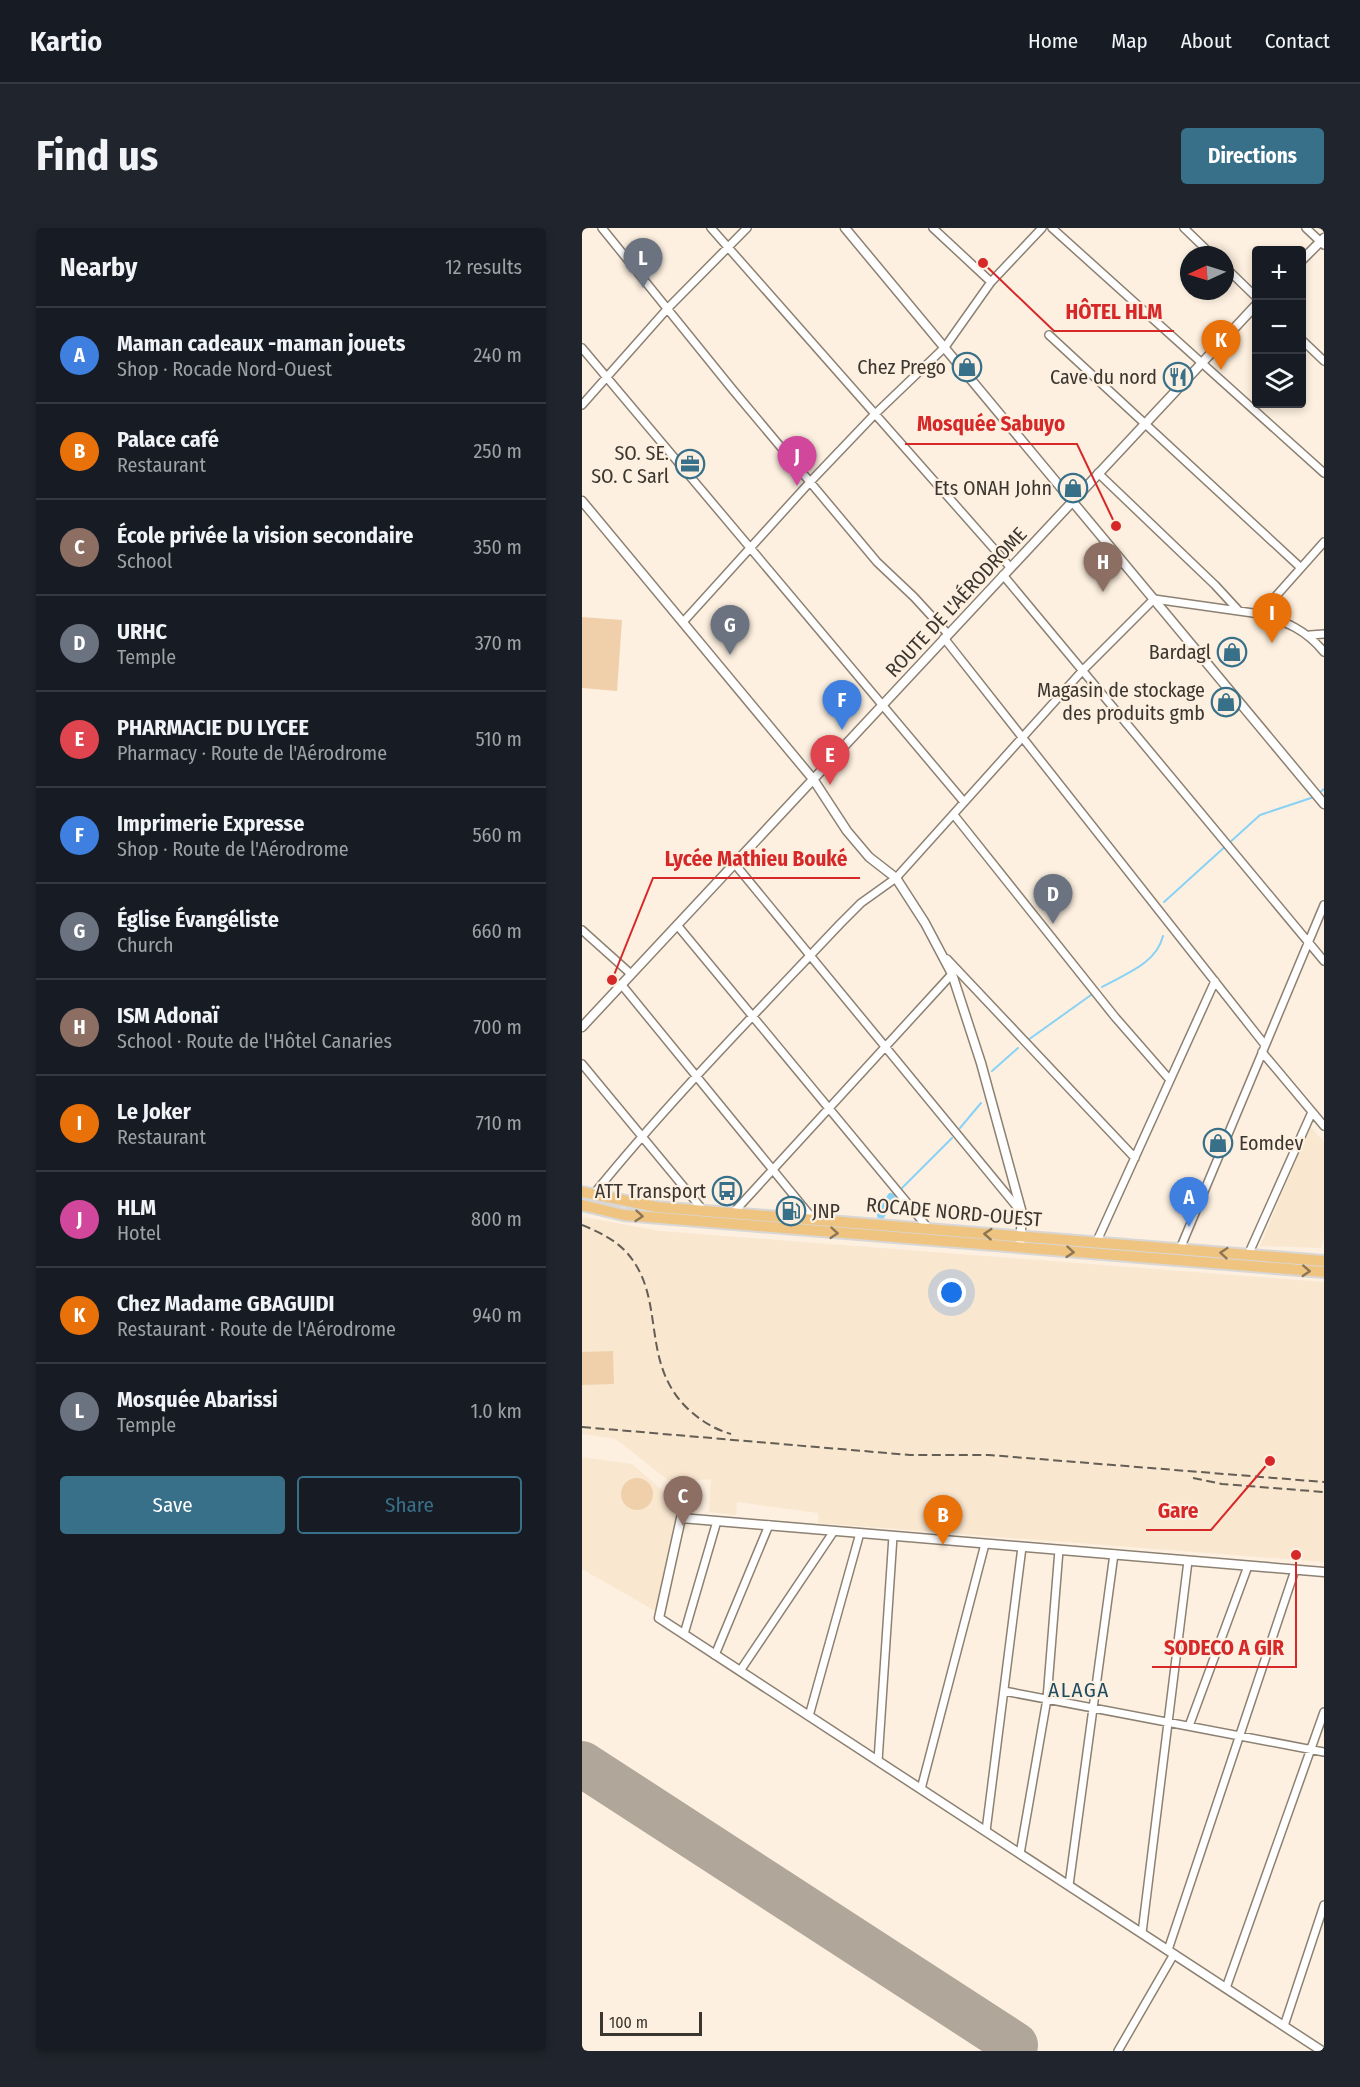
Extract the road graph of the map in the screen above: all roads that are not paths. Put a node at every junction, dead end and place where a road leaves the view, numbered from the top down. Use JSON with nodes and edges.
{"nodes":[{"id":1,"x":602,"y":228,"type":"edge"},
{"id":2,"x":711,"y":228,"type":"edge"},
{"id":3,"x":747,"y":228,"type":"edge"},
{"id":4,"x":845,"y":228,"type":"edge"},
{"id":5,"x":933,"y":228,"type":"edge"},
{"id":6,"x":1042,"y":228,"type":"edge"},
{"id":7,"x":1052,"y":228,"type":"edge"},
{"id":8,"x":1184,"y":228,"type":"edge"},
{"id":9,"x":1306,"y":228,"type":"edge"},
{"id":10,"x":1323,"y":242,"type":"edge"},
{"id":11,"x":1203,"y":246,"type":"edge"},
{"id":12,"x":726,"y":247,"type":"junction"},
{"id":13,"x":1306,"y":257,"type":"edge"},
{"id":14,"x":1234,"y":275,"type":"edge"},
{"id":15,"x":991,"y":282,"type":"junction"},
{"id":16,"x":1252,"y":292,"type":"edge"},
{"id":17,"x":668,"y":308,"type":"junction"},
{"id":18,"x":1252,"y":310,"type":"edge"},
{"id":19,"x":1049,"y":335,"type":"dead end"},
{"id":20,"x":1306,"y":344,"type":"edge"},
{"id":21,"x":945,"y":347,"type":"junction"},
{"id":22,"x":582,"y":348,"type":"edge"},
{"id":23,"x":1324,"y":361,"type":"edge"},
{"id":24,"x":1202,"y":362,"type":"junction"},
{"id":25,"x":606,"y":377,"type":"junction"},
{"id":26,"x":582,"y":405,"type":"edge"},
{"id":27,"x":874,"y":415,"type":"junction"},
{"id":28,"x":1144,"y":423,"type":"junction"},
{"id":29,"x":1324,"y":472,"type":"edge"},
{"id":30,"x":1098,"y":473,"type":"junction"},
{"id":31,"x":810,"y":482,"type":"junction"},
{"id":32,"x":582,"y":501,"type":"edge"},
{"id":33,"x":1072,"y":501,"type":"junction"},
{"id":34,"x":1324,"y":542,"type":"edge"},
{"id":35,"x":749,"y":546,"type":"junction"},
{"id":36,"x":1010,"y":567,"type":"junction"},
{"id":37,"x":1300,"y":567,"type":"junction"},
{"id":38,"x":1003,"y":575,"type":"junction"},
{"id":39,"x":1154,"y":599,"type":"junction"},
{"id":40,"x":1239,"y":611,"type":"junction"},
{"id":41,"x":1260,"y":614,"type":"junction"},
{"id":42,"x":684,"y":621,"type":"junction"},
{"id":43,"x":1324,"y":634,"type":"edge"},
{"id":44,"x":1310,"y":635,"type":"junction"},
{"id":45,"x":946,"y":636,"type":"junction"},
{"id":46,"x":1324,"y":652,"type":"edge"},
{"id":47,"x":1083,"y":670,"type":"junction"},
{"id":48,"x":883,"y":704,"type":"junction"},
{"id":49,"x":1024,"y":738,"type":"junction"},
{"id":50,"x":813,"y":779,"type":"junction"},
{"id":51,"x":964,"y":801,"type":"junction"},
{"id":52,"x":1322,"y":802,"type":"edge"},
{"id":53,"x":954,"y":815,"type":"junction"},
{"id":54,"x":734,"y":863,"type":"junction"},
{"id":55,"x":896,"y":878,"type":"junction"},
{"id":56,"x":1324,"y":905,"type":"edge"},
{"id":57,"x":677,"y":925,"type":"junction"},
{"id":58,"x":582,"y":930,"type":"edge"},
{"id":59,"x":1308,"y":941,"type":"junction"},
{"id":60,"x":810,"y":956,"type":"junction"},
{"id":61,"x":944,"y":956,"type":"junction"},
{"id":62,"x":1324,"y":961,"type":"edge"},
{"id":63,"x":631,"y":974,"type":"junction"},
{"id":64,"x":952,"y":974,"type":"junction"},
{"id":65,"x":1215,"y":981,"type":"junction"},
{"id":66,"x":621,"y":984,"type":"junction"},
{"id":67,"x":753,"y":1018,"type":"junction"},
{"id":68,"x":582,"y":1027,"type":"edge"},
{"id":69,"x":886,"y":1048,"type":"junction"},
{"id":70,"x":1263,"y":1049,"type":"junction"},
{"id":71,"x":582,"y":1064,"type":"edge"},
{"id":72,"x":696,"y":1076,"type":"junction"},
{"id":73,"x":1170,"y":1080,"type":"junction"},
{"id":74,"x":829,"y":1109,"type":"junction"},
{"id":75,"x":1312,"y":1112,"type":"junction"},
{"id":76,"x":1324,"y":1126,"type":"edge"},
{"id":77,"x":641,"y":1136,"type":"junction"},
{"id":78,"x":1135,"y":1158,"type":"junction"},
{"id":79,"x":773,"y":1169,"type":"junction"},
{"id":80,"x":586,"y":1192,"type":"edge"},
{"id":81,"x":582,"y":1205,"type":"edge"},
{"id":82,"x":702,"y":1209,"type":"junction"},
{"id":83,"x":734,"y":1212,"type":"junction"},
{"id":84,"x":1022,"y":1213,"type":"junction"},
{"id":85,"x":813,"y":1219,"type":"junction"},
{"id":86,"x":928,"y":1228,"type":"junction"},
{"id":87,"x":1020,"y":1236,"type":"junction"},
{"id":88,"x":1097,"y":1241,"type":"junction"},
{"id":89,"x":1020,"y":1248,"type":"junction"},
{"id":90,"x":1180,"y":1249,"type":"junction"},
{"id":91,"x":1248,"y":1255,"type":"junction"},
{"id":92,"x":1324,"y":1263,"type":"edge"},
{"id":93,"x":717,"y":1521,"type":"junction"},
{"id":94,"x":769,"y":1525,"type":"junction"},
{"id":95,"x":834,"y":1531,"type":"junction"},
{"id":96,"x":860,"y":1533,"type":"junction"},
{"id":97,"x":893,"y":1536,"type":"junction"},
{"id":98,"x":985,"y":1544,"type":"junction"},
{"id":99,"x":1022,"y":1547,"type":"junction"},
{"id":100,"x":1059,"y":1550,"type":"junction"},
{"id":101,"x":1114,"y":1554,"type":"junction"},
{"id":102,"x":1188,"y":1561,"type":"junction"},
{"id":103,"x":1248,"y":1566,"type":"junction"},
{"id":104,"x":1295,"y":1570,"type":"junction"},
{"id":105,"x":1324,"y":1572,"type":"edge"},
{"id":106,"x":684,"y":1634,"type":"junction"},
{"id":107,"x":715,"y":1655,"type":"junction"},
{"id":108,"x":740,"y":1671,"type":"junction"},
{"id":109,"x":1004,"y":1691,"type":"junction"},
{"id":110,"x":1047,"y":1699,"type":"junction"},
{"id":111,"x":1093,"y":1708,"type":"junction"},
{"id":112,"x":1324,"y":1712,"type":"edge"},
{"id":113,"x":809,"y":1716,"type":"junction"},
{"id":114,"x":1168,"y":1722,"type":"junction"},
{"id":115,"x":1189,"y":1726,"type":"junction"},
{"id":116,"x":1239,"y":1736,"type":"junction"},
{"id":117,"x":1310,"y":1750,"type":"junction"},
{"id":118,"x":1324,"y":1752,"type":"edge"},
{"id":119,"x":878,"y":1761,"type":"junction"},
{"id":120,"x":921,"y":1789,"type":"junction"},
{"id":121,"x":986,"y":1831,"type":"junction"},
{"id":122,"x":1020,"y":1854,"type":"junction"},
{"id":123,"x":1069,"y":1885,"type":"junction"},
{"id":124,"x":1324,"y":1905,"type":"edge"},
{"id":125,"x":1142,"y":1933,"type":"junction"},
{"id":126,"x":1171,"y":1952,"type":"junction"},
{"id":127,"x":1226,"y":1988,"type":"junction"},
{"id":128,"x":1284,"y":2026,"type":"junction"},
{"id":129,"x":1119,"y":2051,"type":"edge"},
{"id":130,"x":1322,"y":2051,"type":"edge"}],
"edges":[{"from":1,"to":17,"type":"street"},
{"from":2,"to":12,"type":"street"},
{"from":3,"to":12,"type":"street"},
{"from":4,"to":21,"type":"street"},
{"from":5,"to":15,"type":"street"},
{"from":6,"to":15,"type":"street"},
{"from":7,"to":24,"type":"street"},
{"from":8,"to":11,"type":"street"},
{"from":9,"to":10,"type":"street"},
{"from":10,"to":13,"type":"street"},
{"from":12,"to":17,"type":"street"},
{"from":12,"to":27,"type":"street"},
{"from":14,"to":16,"type":"street"},
{"from":15,"to":21,"type":"street"},
{"from":17,"to":25,"type":"street"},
{"from":17,"to":31,"type":"street"},
{"from":18,"to":24,"type":"street","name":"ROUTE DE L'AÉRODROME"},
{"from":19,"to":28,"type":"street"},
{"from":20,"to":23,"type":"street"},
{"from":21,"to":27,"type":"street"},
{"from":21,"to":33,"type":"street"},
{"from":22,"to":25,"type":"street"},
{"from":24,"to":28,"type":"street","name":"ROUTE DE L'AÉRODROME"},
{"from":24,"to":29,"type":"street"},
{"from":25,"to":26,"type":"street"},
{"from":25,"to":35,"type":"street"},
{"from":27,"to":31,"type":"street"},
{"from":27,"to":36,"type":"street"},
{"from":28,"to":30,"type":"street","name":"ROUTE DE L'AÉRODROME"},
{"from":28,"to":37,"type":"street"},
{"from":30,"to":33,"type":"street","name":"ROUTE DE L'AÉRODROME"},
{"from":30,"to":40,"type":"street"},
{"from":31,"to":35,"type":"street"},
{"from":31,"to":45,"type":"street"},
{"from":32,"to":42,"type":"street"},
{"from":33,"to":36,"type":"street","name":"ROUTE DE L'AÉRODROME"},
{"from":33,"to":39,"type":"street"},
{"from":34,"to":37,"type":"street"},
{"from":35,"to":42,"type":"street"},
{"from":35,"to":48,"type":"street"},
{"from":36,"to":38,"type":"street","name":"ROUTE DE L'AÉRODROME"},
{"from":37,"to":41,"type":"street"},
{"from":38,"to":45,"type":"street","name":"ROUTE DE L'AÉRODROME"},
{"from":38,"to":47,"type":"street"},
{"from":39,"to":40,"type":"street"},
{"from":39,"to":47,"type":"street"},
{"from":39,"to":52,"type":"street"},
{"from":40,"to":41,"type":"street"},
{"from":41,"to":44,"type":"street"},
{"from":42,"to":50,"type":"street"},
{"from":43,"to":44,"type":"street"},
{"from":44,"to":46,"type":"street"},
{"from":45,"to":48,"type":"street","name":"ROUTE DE L'AÉRODROME"},
{"from":45,"to":49,"type":"street"},
{"from":47,"to":49,"type":"street"},
{"from":47,"to":59,"type":"street"},
{"from":48,"to":50,"type":"street","name":"ROUTE DE L'AÉRODROME"},
{"from":48,"to":51,"type":"street"},
{"from":49,"to":51,"type":"street"},
{"from":49,"to":65,"type":"street"},
{"from":50,"to":54,"type":"street","name":"ROUTE DE L'AÉRODROME"},
{"from":50,"to":55,"type":"street"},
{"from":51,"to":53,"type":"street"},
{"from":53,"to":55,"type":"street"},
{"from":53,"to":73,"type":"street"},
{"from":54,"to":57,"type":"street","name":"ROUTE DE L'AÉRODROME"},
{"from":54,"to":60,"type":"street"},
{"from":55,"to":60,"type":"street"},
{"from":55,"to":61,"type":"street"},
{"from":56,"to":59,"type":"street"},
{"from":57,"to":63,"type":"street","name":"ROUTE DE L'AÉRODROME"},
{"from":57,"to":67,"type":"street"},
{"from":58,"to":63,"type":"street"},
{"from":59,"to":62,"type":"street"},
{"from":59,"to":70,"type":"street"},
{"from":60,"to":67,"type":"street"},
{"from":60,"to":69,"type":"street"},
{"from":61,"to":64,"type":"street"},
{"from":61,"to":78,"type":"street"},
{"from":63,"to":66,"type":"street","name":"ROUTE DE L'AÉRODROME"},
{"from":64,"to":69,"type":"street"},
{"from":64,"to":84,"type":"street"},
{"from":65,"to":70,"type":"street"},
{"from":65,"to":73,"type":"street"},
{"from":66,"to":68,"type":"street","name":"ROUTE DE L'AÉRODROME"},
{"from":66,"to":72,"type":"street"},
{"from":67,"to":72,"type":"street"},
{"from":67,"to":74,"type":"street"},
{"from":69,"to":74,"type":"street"},
{"from":69,"to":84,"type":"street"},
{"from":70,"to":75,"type":"street"},
{"from":70,"to":90,"type":"street"},
{"from":71,"to":77,"type":"street"},
{"from":72,"to":77,"type":"street"},
{"from":72,"to":79,"type":"street"},
{"from":73,"to":78,"type":"street"},
{"from":74,"to":79,"type":"street"},
{"from":74,"to":86,"type":"street"},
{"from":75,"to":76,"type":"street"},
{"from":75,"to":91,"type":"street"},
{"from":77,"to":80,"type":"street"},
{"from":77,"to":82,"type":"street"},
{"from":78,"to":88,"type":"street"},
{"from":79,"to":83,"type":"street"},
{"from":79,"to":85,"type":"street"},
{"from":80,"to":82,"type":"main road","name":"ROCADE NORD-OUEST"},
{"from":81,"to":89,"type":"main road","name":"ROCADE NORD-OUEST","one_way":true},
{"from":82,"to":83,"type":"main road","name":"ROCADE NORD-OUEST"},
{"from":83,"to":85,"type":"main road","name":"ROCADE NORD-OUEST"},
{"from":84,"to":87,"type":"street"},
{"from":85,"to":86,"type":"main road","name":"ROCADE NORD-OUEST"},
{"from":87,"to":86,"type":"main road","name":"ROCADE NORD-OUEST","one_way":true},
{"from":87,"to":88,"type":"main road","name":"ROCADE NORD-OUEST"},
{"from":87,"to":89,"type":"street"},
{"from":88,"to":90,"type":"main road","name":"ROCADE NORD-OUEST"},
{"from":89,"to":92,"type":"main road","name":"ROCADE NORD-OUEST","one_way":true},
{"from":91,"to":90,"type":"main road","name":"ROCADE NORD-OUEST","one_way":true},
{"from":91,"to":92,"type":"main road","name":"ROCADE NORD-OUEST"},
{"from":93,"to":94,"type":"street"},
{"from":93,"to":106,"type":"street"},
{"from":93,"to":106,"type":"street"},
{"from":94,"to":95,"type":"street"},
{"from":94,"to":107,"type":"street"},
{"from":95,"to":96,"type":"street"},
{"from":95,"to":108,"type":"street"},
{"from":96,"to":97,"type":"street"},
{"from":96,"to":113,"type":"street"},
{"from":97,"to":98,"type":"street"},
{"from":97,"to":119,"type":"street"},
{"from":98,"to":99,"type":"street"},
{"from":98,"to":120,"type":"street"},
{"from":99,"to":100,"type":"street"},
{"from":99,"to":109,"type":"street"},
{"from":100,"to":101,"type":"street"},
{"from":100,"to":110,"type":"street"},
{"from":101,"to":102,"type":"street"},
{"from":101,"to":111,"type":"street"},
{"from":102,"to":103,"type":"street"},
{"from":102,"to":114,"type":"street"},
{"from":103,"to":104,"type":"street"},
{"from":103,"to":115,"type":"street"},
{"from":104,"to":105,"type":"street"},
{"from":104,"to":116,"type":"street"},
{"from":106,"to":107,"type":"street"},
{"from":107,"to":108,"type":"street"},
{"from":108,"to":113,"type":"street"},
{"from":109,"to":110,"type":"street"},
{"from":109,"to":121,"type":"street"},
{"from":110,"to":111,"type":"street"},
{"from":110,"to":122,"type":"street"},
{"from":111,"to":114,"type":"street"},
{"from":111,"to":123,"type":"street"},
{"from":112,"to":117,"type":"street"},
{"from":113,"to":119,"type":"street"},
{"from":114,"to":115,"type":"street"},
{"from":114,"to":125,"type":"street"},
{"from":115,"to":116,"type":"street"},
{"from":116,"to":117,"type":"street"},
{"from":116,"to":126,"type":"street"},
{"from":117,"to":118,"type":"street"},
{"from":117,"to":127,"type":"street"},
{"from":119,"to":120,"type":"street"},
{"from":120,"to":121,"type":"street"},
{"from":121,"to":122,"type":"street"},
{"from":122,"to":123,"type":"street"},
{"from":123,"to":125,"type":"street"},
{"from":124,"to":128,"type":"street"},
{"from":125,"to":126,"type":"street"},
{"from":126,"to":127,"type":"street"},
{"from":126,"to":129,"type":"street"},
{"from":127,"to":128,"type":"street"},
{"from":128,"to":130,"type":"street"}]}
